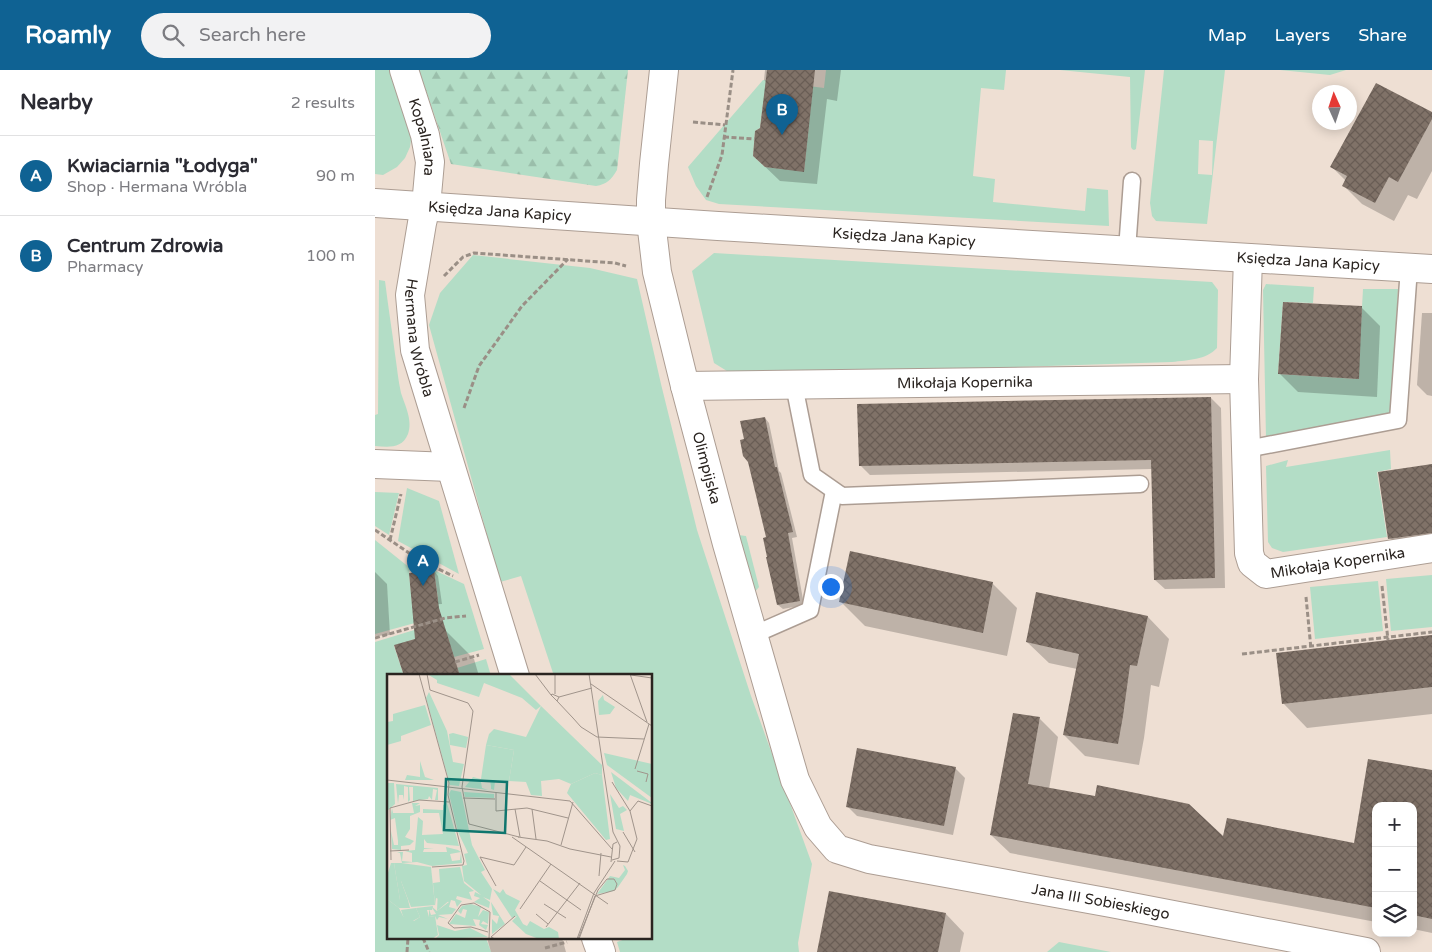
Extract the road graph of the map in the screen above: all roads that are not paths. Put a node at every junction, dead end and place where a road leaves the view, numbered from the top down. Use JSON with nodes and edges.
{"nodes":[{"id":1,"x":404,"y":70,"type":"edge"},
{"id":2,"x":664,"y":70,"type":"edge"},
{"id":3,"x":1132,"y":181,"type":"dead end"},
{"id":4,"x":375,"y":203,"type":"edge"},
{"id":5,"x":426,"y":206,"type":"junction"},
{"id":6,"x":651,"y":221,"type":"junction"},
{"id":7,"x":1127,"y":250,"type":"junction"},
{"id":8,"x":1248,"y":258,"type":"junction"},
{"id":9,"x":1421,"y":268,"type":"edge"},
{"id":10,"x":1244,"y":379,"type":"junction"},
{"id":11,"x":794,"y":385,"type":"junction"},
{"id":12,"x":685,"y":386,"type":"junction"},
{"id":13,"x":1247,"y":449,"type":"junction"},
{"id":14,"x":375,"y":464,"type":"edge"},
{"id":15,"x":450,"y":467,"type":"junction"},
{"id":16,"x":1140,"y":484,"type":"dead end"},
{"id":17,"x":833,"y":490,"type":"junction"},
{"id":18,"x":1432,"y":548,"type":"edge"},
{"id":19,"x":753,"y":635,"type":"junction"},
{"id":20,"x":514,"y":674,"type":"edge"},
{"id":21,"x":837,"y":849,"type":"joint"},
{"id":22,"x":587,"y":940,"type":"edge"},
{"id":23,"x":601,"y":952,"type":"edge"},
{"id":24,"x":1366,"y":952,"type":"edge"}],
"edges":[{"from":1,"to":5,"type":"street","name":"Kopalniana"},
{"from":2,"to":6,"type":"street","name":"Olimpijska"},
{"from":3,"to":7,"type":"lane"},
{"from":4,"to":5,"type":"street","name":"Księdza Jana Kapicy"},
{"from":5,"to":6,"type":"street","name":"Księdza Jana Kapicy"},
{"from":5,"to":15,"type":"street","name":"Hermana Wróbla"},
{"from":6,"to":7,"type":"street","name":"Księdza Jana Kapicy"},
{"from":6,"to":12,"type":"street","name":"Olimpijska"},
{"from":7,"to":8,"type":"street","name":"Księdza Jana Kapicy"},
{"from":8,"to":9,"type":"street","name":"Księdza Jana Kapicy"},
{"from":8,"to":10,"type":"street","name":"Mikołaja Kopernika"},
{"from":9,"to":13,"type":"lane"},
{"from":10,"to":11,"type":"street","name":"Mikołaja Kopernika"},
{"from":10,"to":13,"type":"street","name":"Mikołaja Kopernika"},
{"from":11,"to":12,"type":"street","name":"Mikołaja Kopernika"},
{"from":11,"to":17,"type":"lane"},
{"from":12,"to":19,"type":"street","name":"Olimpijska"},
{"from":13,"to":18,"type":"street","name":"Mikołaja Kopernika"},
{"from":14,"to":15,"type":"street"},
{"from":15,"to":20,"type":"street","name":"Hermana Wróbla"},
{"from":16,"to":17,"type":"lane"},
{"from":17,"to":19,"type":"lane"},
{"from":19,"to":21,"type":"street","name":"Olimpijska"},
{"from":21,"to":24,"type":"street","name":"Jana III Sobieskiego"},
{"from":22,"to":23,"type":"street"}]}
